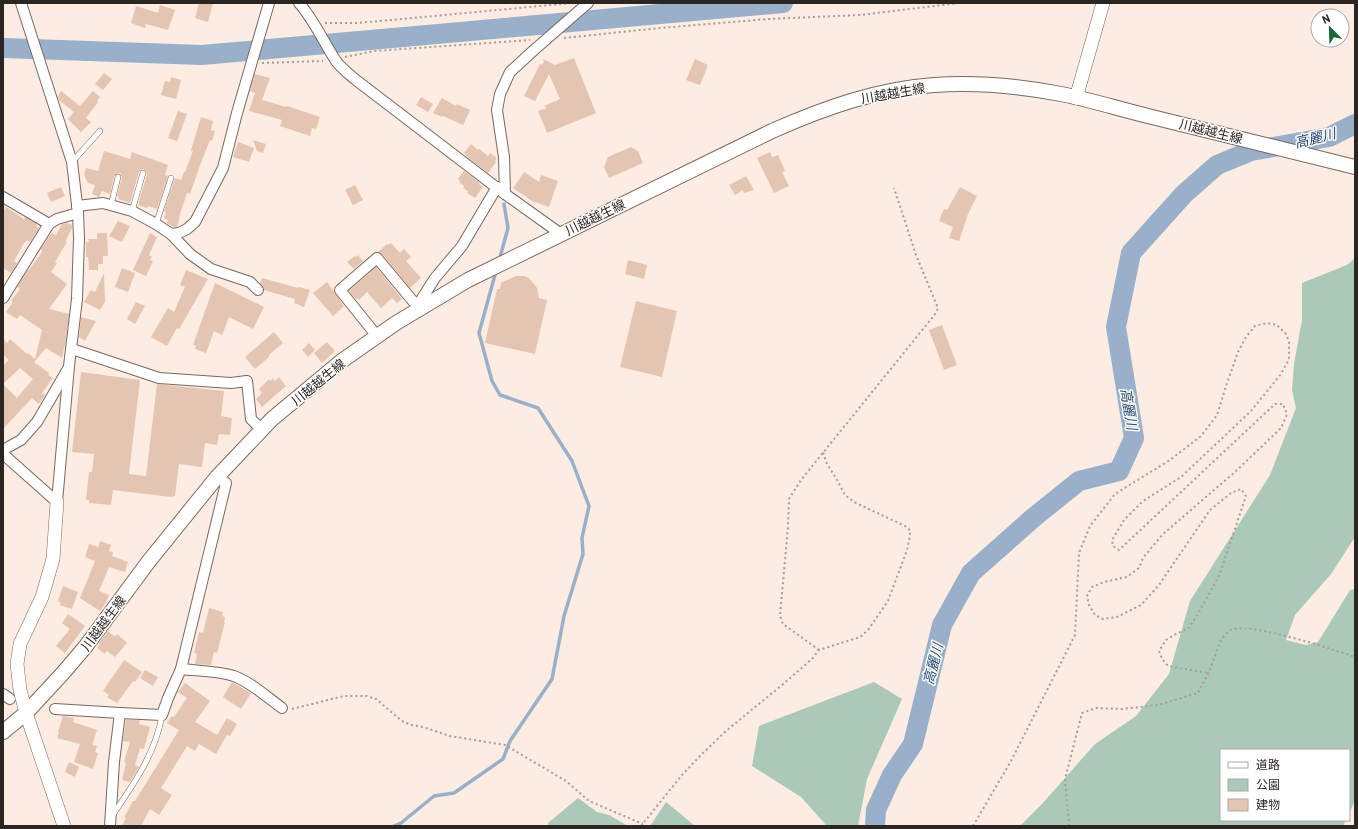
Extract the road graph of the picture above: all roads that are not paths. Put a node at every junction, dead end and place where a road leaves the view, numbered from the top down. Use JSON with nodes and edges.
{"nodes":[{"id":1,"x":21,"y":3,"type":"edge"},
{"id":2,"x":269,"y":3,"type":"edge"},
{"id":3,"x":299,"y":3,"type":"edge"},
{"id":4,"x":588,"y":3,"type":"edge"},
{"id":5,"x":1103,"y":3,"type":"edge"},
{"id":6,"x":1076,"y":98,"type":"junction"},
{"id":7,"x":100,"y":131,"type":"dead end"},
{"id":8,"x":72,"y":162,"type":"junction"},
{"id":9,"x":1355,"y":167,"type":"edge"},
{"id":10,"x":143,"y":173,"type":"dead end"},
{"id":11,"x":118,"y":177,"type":"dead end"},
{"id":12,"x":171,"y":178,"type":"dead end"},
{"id":13,"x":501,"y":190,"type":"junction"},
{"id":14,"x":3,"y":197,"type":"edge"},
{"id":15,"x":111,"y":205,"type":"junction"},
{"id":16,"x":78,"y":209,"type":"junction"},
{"id":17,"x":132,"y":211,"type":"junction"},
{"id":18,"x":49,"y":224,"type":"junction"},
{"id":19,"x":156,"y":224,"type":"junction"},
{"id":20,"x":171,"y":234,"type":"junction"},
{"id":21,"x":561,"y":234,"type":"junction"},
{"id":22,"x":258,"y":290,"type":"dead end"},
{"id":23,"x":3,"y":298,"type":"edge"},
{"id":24,"x":416,"y":309,"type":"junction"},
{"id":25,"x":377,"y":336,"type":"junction"},
{"id":26,"x":72,"y":349,"type":"junction"},
{"id":27,"x":69,"y":366,"type":"junction"},
{"id":28,"x":262,"y":430,"type":"junction"},
{"id":29,"x":3,"y":450,"type":"edge"},
{"id":30,"x":3,"y":454,"type":"edge"},
{"id":31,"x":217,"y":478,"type":"junction"},
{"id":32,"x":57,"y":502,"type":"junction"},
{"id":33,"x":181,"y":669,"type":"junction"},
{"id":34,"x":282,"y":708,"type":"road end"},
{"id":35,"x":55,"y":709,"type":"dead end"},
{"id":36,"x":26,"y":713,"type":"junction"},
{"id":37,"x":120,"y":713,"type":"junction"},
{"id":38,"x":162,"y":715,"type":"junction"},
{"id":39,"x":3,"y":732,"type":"edge"},
{"id":40,"x":110,"y":822,"type":"edge"},
{"id":41,"x":64,"y":826,"type":"edge"}],
"edges":[{"from":1,"to":8,"type":"street"},
{"from":2,"to":20,"type":"street"},
{"from":3,"to":13,"type":"street"},
{"from":4,"to":13,"type":"street"},
{"from":5,"to":6,"type":"street"},
{"from":6,"to":9,"type":"main road","name":"川越越生線"},
{"from":6,"to":21,"type":"main road","name":"川越越生線"},
{"from":7,"to":8,"type":"lane"},
{"from":8,"to":16,"type":"street"},
{"from":10,"to":17,"type":"lane"},
{"from":11,"to":15,"type":"lane"},
{"from":12,"to":19,"type":"lane"},
{"from":13,"to":21,"type":"street"},
{"from":13,"to":24,"type":"street"},
{"from":14,"to":18,"type":"street"},
{"from":15,"to":16,"type":"street"},
{"from":15,"to":17,"type":"street"},
{"from":16,"to":18,"type":"street"},
{"from":16,"to":26,"type":"street"},
{"from":17,"to":19,"type":"street"},
{"from":18,"to":23,"type":"street"},
{"from":19,"to":20,"type":"street"},
{"from":20,"to":22,"type":"street"},
{"from":21,"to":24,"type":"main road","name":"川越越生線"},
{"from":24,"to":25,"type":"main road","name":"川越越生線"},
{"from":24,"to":25,"type":"street"},
{"from":25,"to":28,"type":"main road","name":"川越越生線"},
{"from":26,"to":27,"type":"street"},
{"from":26,"to":28,"type":"street"},
{"from":27,"to":29,"type":"street"},
{"from":27,"to":32,"type":"street"},
{"from":28,"to":31,"type":"main road","name":"川越越生線"},
{"from":30,"to":32,"type":"street"},
{"from":31,"to":33,"type":"street"},
{"from":31,"to":36,"type":"main road","name":"川越越生線"},
{"from":32,"to":36,"type":"street"},
{"from":33,"to":34,"type":"street"},
{"from":33,"to":38,"type":"street"},
{"from":35,"to":37,"type":"street"},
{"from":36,"to":39,"type":"main road","name":"川越越生線"},
{"from":36,"to":41,"type":"street"},
{"from":37,"to":38,"type":"street"},
{"from":37,"to":40,"type":"street"},
{"from":38,"to":40,"type":"lane"}]}
